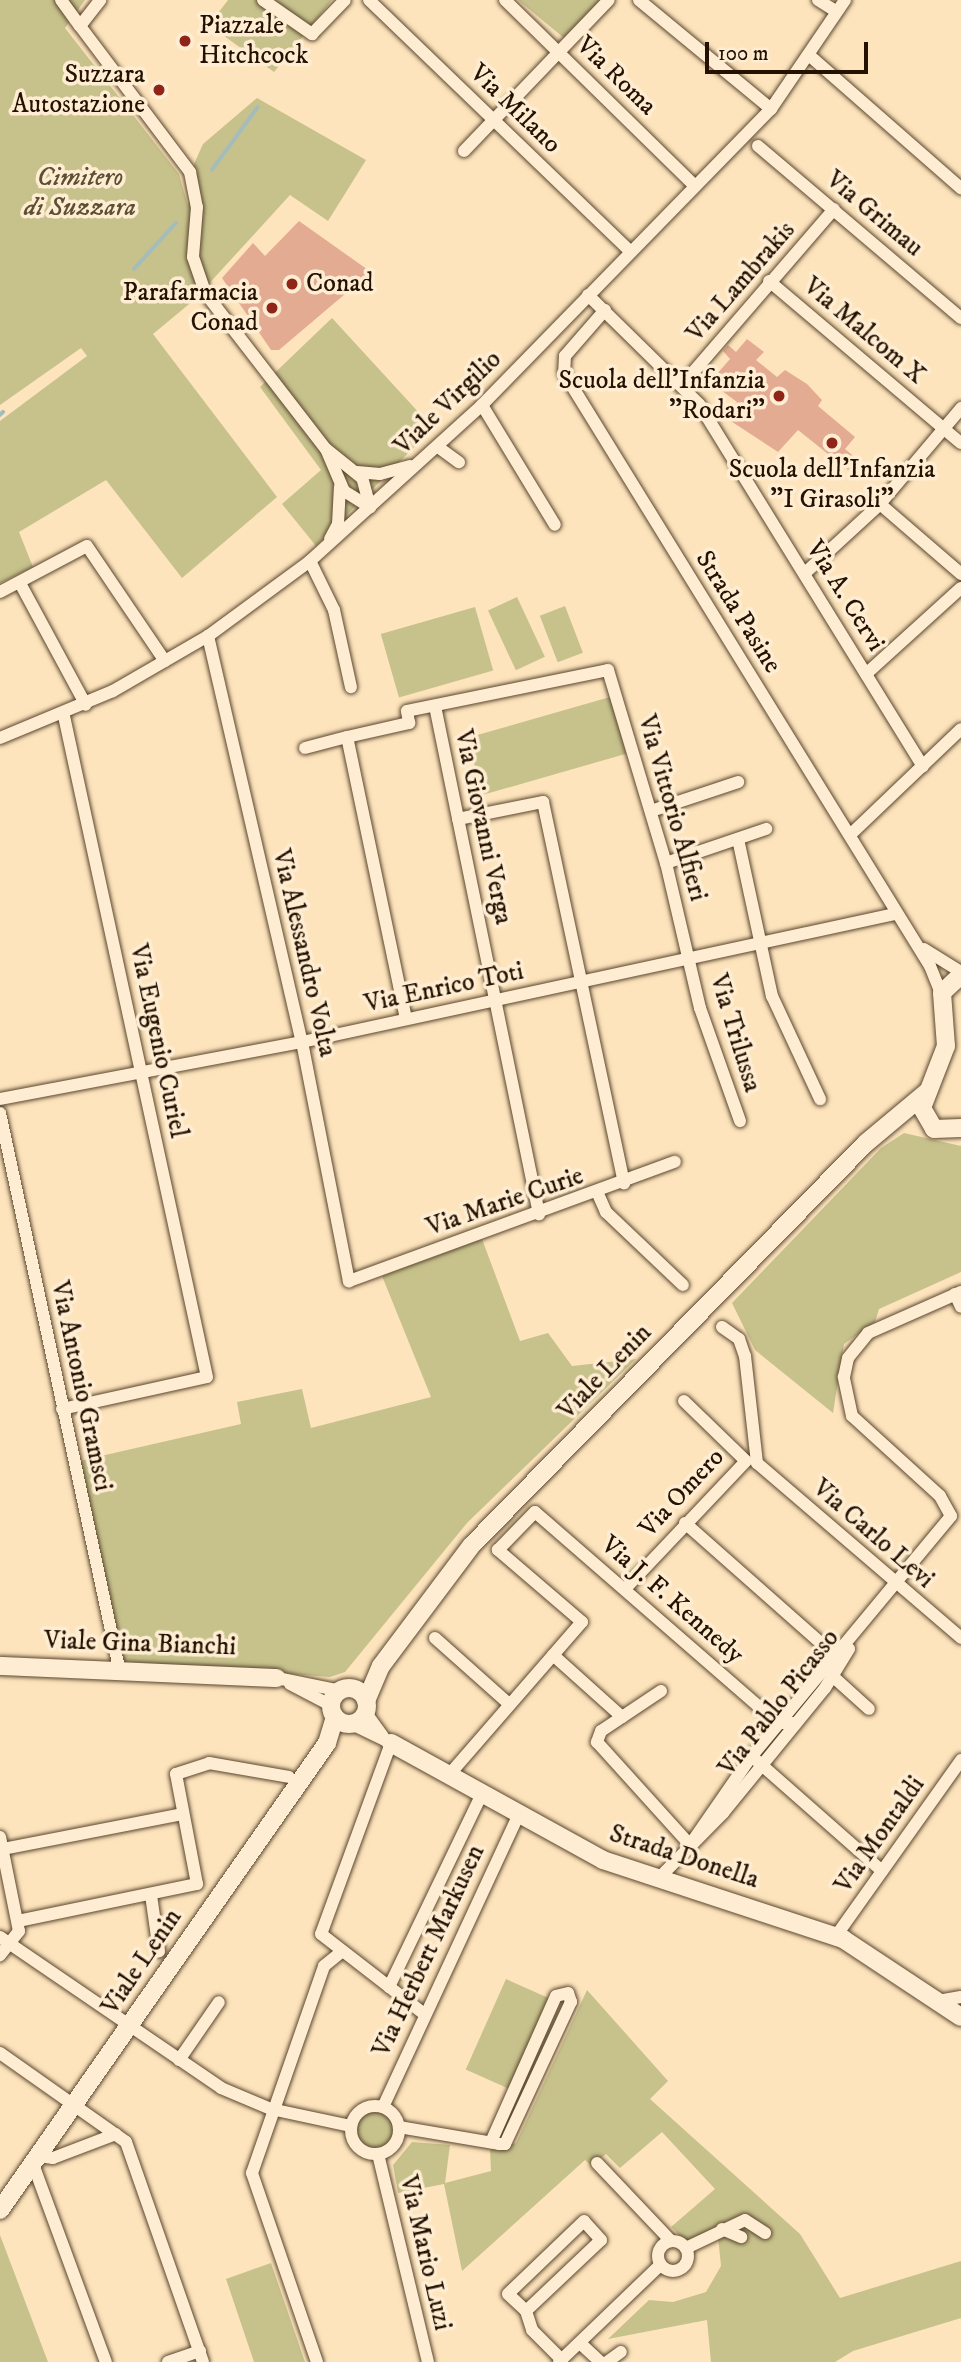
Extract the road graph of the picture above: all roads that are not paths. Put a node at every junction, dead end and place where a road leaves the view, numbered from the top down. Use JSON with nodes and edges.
{"nodes":[{"id":1,"x":61,"y":0,"type":"edge"},
{"id":2,"x":100,"y":0,"type":"edge"},
{"id":3,"x":263,"y":0,"type":"edge"},
{"id":4,"x":345,"y":0,"type":"edge"},
{"id":5,"x":369,"y":0,"type":"edge"},
{"id":6,"x":505,"y":0,"type":"edge"},
{"id":7,"x":609,"y":0,"type":"edge"},
{"id":8,"x":639,"y":0,"type":"edge"},
{"id":9,"x":818,"y":0,"type":"edge"},
{"id":10,"x":845,"y":0,"type":"edge"},
{"id":11,"x":837,"y":12,"type":"junction"},
{"id":12,"x":80,"y":26,"type":"junction"},
{"id":13,"x":560,"y":54,"type":"junction"},
{"id":14,"x":810,"y":56,"type":"junction"},
{"id":15,"x":771,"y":109,"type":"junction"},
{"id":16,"x":495,"y":122,"type":"junction"},
{"id":17,"x":758,"y":146,"type":"dead end"},
{"id":18,"x":464,"y":151,"type":"dead end"},
{"id":19,"x":695,"y":186,"type":"junction"},
{"id":20,"x":961,"y":188,"type":"edge"},
{"id":21,"x":834,"y":209,"type":"junction"},
{"id":22,"x":630,"y":251,"type":"junction"},
{"id":23,"x":769,"y":281,"type":"junction"},
{"id":24,"x":589,"y":295,"type":"junction"},
{"id":25,"x":605,"y":310,"type":"junction"},
{"id":26,"x":961,"y":318,"type":"edge"},
{"id":27,"x":683,"y":384,"type":"junction"},
{"id":28,"x":482,"y":405,"type":"junction"},
{"id":29,"x":961,"y":408,"type":"edge"},
{"id":30,"x":944,"y":429,"type":"junction"},
{"id":31,"x":961,"y":443,"type":"edge"},
{"id":32,"x":438,"y":447,"type":"junction"},
{"id":33,"x":326,"y":449,"type":"junction"},
{"id":34,"x":423,"y":460,"type":"junction"},
{"id":35,"x":458,"y":462,"type":"dead end"},
{"id":36,"x":354,"y":471,"type":"junction"},
{"id":37,"x":339,"y":479,"type":"junction"},
{"id":38,"x":880,"y":504,"type":"junction"},
{"id":39,"x":370,"y":508,"type":"junction"},
{"id":40,"x":555,"y":525,"type":"dead end"},
{"id":41,"x":326,"y":547,"type":"junction"},
{"id":42,"x":310,"y":561,"type":"junction"},
{"id":43,"x":805,"y":573,"type":"junction"},
{"id":44,"x":961,"y":574,"type":"edge"},
{"id":45,"x":21,"y":585,"type":"junction"},
{"id":46,"x":961,"y":588,"type":"edge"},
{"id":47,"x":0,"y":592,"type":"edge"},
{"id":48,"x":208,"y":636,"type":"junction"},
{"id":49,"x":165,"y":662,"type":"junction"},
{"id":50,"x":866,"y":674,"type":"junction"},
{"id":51,"x":351,"y":687,"type":"dead end"},
{"id":52,"x":86,"y":705,"type":"junction"},
{"id":53,"x":435,"y":706,"type":"junction"},
{"id":54,"x":64,"y":716,"type":"junction"},
{"id":55,"x":961,"y":729,"type":"edge"},
{"id":56,"x":347,"y":737,"type":"junction"},
{"id":57,"x":0,"y":738,"type":"edge"},
{"id":58,"x":305,"y":748,"type":"dead end"},
{"id":59,"x":923,"y":766,"type":"junction"},
{"id":60,"x":738,"y":782,"type":"dead end"},
{"id":61,"x":651,"y":811,"type":"junction"},
{"id":62,"x":458,"y":819,"type":"junction"},
{"id":63,"x":766,"y":829,"type":"dead end"},
{"id":64,"x":850,"y":835,"type":"junction"},
{"id":65,"x":738,"y":839,"type":"junction"},
{"id":66,"x":666,"y":863,"type":"junction"},
{"id":67,"x":895,"y":914,"type":"junction"},
{"id":68,"x":916,"y":942,"type":"junction"},
{"id":69,"x":761,"y":943,"type":"junction"},
{"id":70,"x":689,"y":958,"type":"junction"},
{"id":71,"x":961,"y":974,"type":"edge"},
{"id":72,"x":582,"y":982,"type":"junction"},
{"id":73,"x":942,"y":995,"type":"junction"},
{"id":74,"x":496,"y":998,"type":"junction"},
{"id":75,"x":406,"y":1019,"type":"junction"},
{"id":76,"x":302,"y":1042,"type":"junction"},
{"id":77,"x":142,"y":1073,"type":"junction"},
{"id":78,"x":926,"y":1092,"type":"junction"},
{"id":79,"x":0,"y":1098,"type":"edge"},
{"id":80,"x":820,"y":1099,"type":"dead end"},
{"id":81,"x":0,"y":1113,"type":"edge"},
{"id":82,"x":740,"y":1121,"type":"dead end"},
{"id":83,"x":882,"y":1129,"type":"junction"},
{"id":84,"x":951,"y":1131,"type":"edge"},
{"id":85,"x":675,"y":1162,"type":"dead end"},
{"id":86,"x":624,"y":1184,"type":"junction"},
{"id":87,"x":598,"y":1194,"type":"junction"},
{"id":88,"x":539,"y":1214,"type":"junction"},
{"id":89,"x":349,"y":1281,"type":"joint"},
{"id":90,"x":683,"y":1285,"type":"dead end"},
{"id":91,"x":958,"y":1293,"type":"edge"},
{"id":92,"x":961,"y":1307,"type":"edge"},
{"id":93,"x":722,"y":1327,"type":"dead end"},
{"id":94,"x":684,"y":1401,"type":"dead end"},
{"id":95,"x":62,"y":1409,"type":"junction"},
{"id":96,"x":751,"y":1462,"type":"junction"},
{"id":97,"x":684,"y":1523,"type":"junction"},
{"id":98,"x":895,"y":1584,"type":"junction"},
{"id":99,"x":625,"y":1589,"type":"junction"},
{"id":100,"x":435,"y":1638,"type":"dead end"},
{"id":101,"x":961,"y":1638,"type":"edge"},
{"id":102,"x":554,"y":1655,"type":"junction"},
{"id":103,"x":834,"y":1655,"type":"junction"},
{"id":104,"x":0,"y":1666,"type":"edge"},
{"id":105,"x":119,"y":1668,"type":"junction"},
{"id":106,"x":827,"y":1672,"type":"junction"},
{"id":107,"x":277,"y":1678,"type":"joint"},
{"id":108,"x":661,"y":1691,"type":"dead end"},
{"id":109,"x":509,"y":1704,"type":"junction"},
{"id":110,"x":349,"y":1708,"type":"junction"},
{"id":111,"x":869,"y":1709,"type":"dead end"},
{"id":112,"x":622,"y":1717,"type":"junction"},
{"id":113,"x":778,"y":1723,"type":"junction"},
{"id":114,"x":796,"y":1723,"type":"junction"},
{"id":115,"x":391,"y":1743,"type":"junction"},
{"id":116,"x":961,"y":1760,"type":"edge"},
{"id":117,"x":760,"y":1764,"type":"junction"},
{"id":118,"x":448,"y":1776,"type":"junction"},
{"id":119,"x":289,"y":1777,"type":"dead end"},
{"id":120,"x":482,"y":1794,"type":"junction"},
{"id":121,"x":183,"y":1814,"type":"junction"},
{"id":122,"x":518,"y":1816,"type":"junction"},
{"id":123,"x":1,"y":1843,"type":"edge"},
{"id":124,"x":690,"y":1844,"type":"junction"},
{"id":125,"x":882,"y":1871,"type":"junction"},
{"id":126,"x":658,"y":1879,"type":"junction"},
{"id":127,"x":151,"y":1895,"type":"junction"},
{"id":128,"x":18,"y":1921,"type":"junction"},
{"id":129,"x":836,"y":1936,"type":"junction"},
{"id":130,"x":323,"y":1938,"type":"junction"},
{"id":131,"x":6,"y":1941,"type":"edge"},
{"id":132,"x":159,"y":1951,"type":"dead end"},
{"id":133,"x":341,"y":1952,"type":"junction"},
{"id":134,"x":0,"y":1955,"type":"edge"},
{"id":135,"x":325,"y":1965,"type":"junction"},
{"id":136,"x":389,"y":1987,"type":"junction"},
{"id":137,"x":961,"y":1997,"type":"edge"},
{"id":138,"x":938,"y":2001,"type":"junction"},
{"id":139,"x":219,"y":2002,"type":"dead end"},
{"id":140,"x":423,"y":2013,"type":"junction"},
{"id":141,"x":961,"y":2017,"type":"edge"},
{"id":142,"x":130,"y":2026,"type":"junction"},
{"id":143,"x":0,"y":2053,"type":"edge"},
{"id":144,"x":179,"y":2060,"type":"junction"},
{"id":145,"x":73,"y":2105,"type":"junction"},
{"id":146,"x":383,"y":2107,"type":"junction"},
{"id":147,"x":271,"y":2109,"type":"junction"},
{"id":148,"x":351,"y":2126,"type":"junction"},
{"id":149,"x":400,"y":2127,"type":"junction"},
{"id":150,"x":116,"y":2134,"type":"junction"},
{"id":151,"x":491,"y":2142,"type":"junction"},
{"id":152,"x":379,"y":2154,"type":"junction"},
{"id":153,"x":36,"y":2160,"type":"junction"},
{"id":154,"x":597,"y":2163,"type":"dead end"},
{"id":155,"x":0,"y":2210,"type":"edge"},
{"id":156,"x":722,"y":2229,"type":"junction"},
{"id":157,"x":765,"y":2233,"type":"dead end"},
{"id":158,"x":741,"y":2237,"type":"dead end"},
{"id":159,"x":670,"y":2240,"type":"junction"},
{"id":160,"x":686,"y":2248,"type":"junction"},
{"id":161,"x":660,"y":2265,"type":"junction"},
{"id":162,"x":526,"y":2311,"type":"junction"},
{"id":163,"x":581,"y":2344,"type":"junction"},
{"id":164,"x":621,"y":2352,"type":"dead end"},
{"id":165,"x":202,"y":2357,"type":"edge"},
{"id":166,"x":560,"y":2361,"type":"edge"},
{"id":167,"x":106,"y":2362,"type":"edge"},
{"id":168,"x":168,"y":2362,"type":"edge"},
{"id":169,"x":317,"y":2362,"type":"edge"},
{"id":170,"x":428,"y":2362,"type":"edge"},
{"id":171,"x":600,"y":2362,"type":"edge"},
{"id":172,"x":607,"y":2362,"type":"edge"}],
"edges":[{"from":1,"to":12,"type":"street"},
{"from":2,"to":12,"type":"street"},
{"from":3,"to":4,"type":"street"},
{"from":5,"to":16,"type":"street","name":"Via Milano"},
{"from":6,"to":13,"type":"street","name":"Via Roma"},
{"from":7,"to":13,"type":"street"},
{"from":8,"to":15,"type":"street"},
{"from":9,"to":11,"type":"street"},
{"from":10,"to":11,"type":"street","name":"Viale Virgilio"},
{"from":11,"to":14,"type":"street","name":"Viale Virgilio"},
{"from":12,"to":33,"type":"street"},
{"from":13,"to":16,"type":"street"},
{"from":13,"to":19,"type":"street","name":"Via Roma"},
{"from":14,"to":15,"type":"street","name":"Viale Virgilio"},
{"from":14,"to":20,"type":"street"},
{"from":15,"to":19,"type":"street","name":"Viale Virgilio"},
{"from":16,"to":18,"type":"street"},
{"from":16,"to":22,"type":"street","name":"Via Milano"},
{"from":17,"to":21,"type":"street","name":"Via Grimau"},
{"from":19,"to":22,"type":"street","name":"Viale Virgilio"},
{"from":21,"to":23,"type":"street","name":"Via Lambrakis"},
{"from":21,"to":26,"type":"street","name":"Via Grimau"},
{"from":22,"to":24,"type":"street","name":"Viale Virgilio"},
{"from":23,"to":27,"type":"street","name":"Via Lambrakis"},
{"from":23,"to":30,"type":"street","name":"Via Malcom X"},
{"from":24,"to":25,"type":"street","name":"Via A. Cervi"},
{"from":24,"to":28,"type":"street","name":"Viale Virgilio"},
{"from":25,"to":27,"type":"street","name":"Via A. Cervi"},
{"from":25,"to":64,"type":"street","name":"Strada Pasine"},
{"from":27,"to":43,"type":"street","name":"Via A. Cervi"},
{"from":28,"to":32,"type":"street","name":"Viale Virgilio"},
{"from":28,"to":40,"type":"street"},
{"from":29,"to":30,"type":"street"},
{"from":30,"to":31,"type":"street","name":"Via Malcom X"},
{"from":30,"to":38,"type":"street"},
{"from":32,"to":34,"type":"street","name":"Viale Virgilio"},
{"from":32,"to":35,"type":"street"},
{"from":33,"to":36,"type":"street"},
{"from":33,"to":37,"type":"street"},
{"from":34,"to":36,"type":"street"},
{"from":34,"to":39,"type":"street","name":"Viale Virgilio"},
{"from":36,"to":39,"type":"street"},
{"from":37,"to":39,"type":"street"},
{"from":37,"to":41,"type":"street"},
{"from":38,"to":43,"type":"street"},
{"from":38,"to":44,"type":"street"},
{"from":39,"to":41,"type":"street","name":"Viale Virgilio"},
{"from":41,"to":42,"type":"street","name":"Viale Virgilio"},
{"from":42,"to":48,"type":"street","name":"Viale Virgilio"},
{"from":42,"to":51,"type":"street"},
{"from":43,"to":50,"type":"street","name":"Via A. Cervi"},
{"from":45,"to":47,"type":"street"},
{"from":45,"to":49,"type":"street"},
{"from":45,"to":52,"type":"street"},
{"from":46,"to":50,"type":"street"},
{"from":48,"to":49,"type":"street","name":"Viale Virgilio"},
{"from":48,"to":76,"type":"street","name":"Via Alessandro Volta"},
{"from":49,"to":52,"type":"street","name":"Viale Virgilio"},
{"from":50,"to":59,"type":"street","name":"Via A. Cervi"},
{"from":52,"to":54,"type":"street","name":"Viale Virgilio"},
{"from":53,"to":56,"type":"street"},
{"from":53,"to":61,"type":"street","name":"Via Vittorio Alfieri"},
{"from":53,"to":62,"type":"street","name":"Via Giovanni Verga"},
{"from":54,"to":57,"type":"street","name":"Viale Virgilio"},
{"from":54,"to":77,"type":"street","name":"Via Eugenio Curiel"},
{"from":55,"to":59,"type":"street"},
{"from":56,"to":58,"type":"street"},
{"from":56,"to":75,"type":"street"},
{"from":59,"to":64,"type":"street"},
{"from":60,"to":61,"type":"street"},
{"from":61,"to":66,"type":"street","name":"Via Vittorio Alfieri"},
{"from":62,"to":72,"type":"street"},
{"from":62,"to":74,"type":"street","name":"Via Giovanni Verga"},
{"from":63,"to":65,"type":"street"},
{"from":64,"to":67,"type":"street","name":"Strada Pasine"},
{"from":65,"to":66,"type":"street"},
{"from":65,"to":69,"type":"street"},
{"from":66,"to":70,"type":"street","name":"Via Vittorio Alfieri"},
{"from":67,"to":68,"type":"street","name":"Strada Pasine"},
{"from":67,"to":69,"type":"street","name":"Via Enrico Toti"},
{"from":68,"to":71,"type":"street"},
{"from":68,"to":73,"type":"street"},
{"from":69,"to":70,"type":"street","name":"Via Enrico Toti"},
{"from":69,"to":80,"type":"street"},
{"from":70,"to":72,"type":"street","name":"Via Enrico Toti"},
{"from":70,"to":82,"type":"street","name":"Via Trilussa"},
{"from":71,"to":73,"type":"main road"},
{"from":72,"to":74,"type":"street","name":"Via Enrico Toti"},
{"from":72,"to":86,"type":"street"},
{"from":73,"to":78,"type":"main road"},
{"from":74,"to":75,"type":"street","name":"Via Enrico Toti"},
{"from":74,"to":88,"type":"street","name":"Via Giovanni Verga"},
{"from":75,"to":76,"type":"street","name":"Via Enrico Toti"},
{"from":76,"to":77,"type":"street","name":"Via Enrico Toti"},
{"from":76,"to":89,"type":"street","name":"Via Alessandro Volta"},
{"from":77,"to":79,"type":"street","name":"Via Enrico Toti"},
{"from":77,"to":95,"type":"street","name":"Via Eugenio Curiel"},
{"from":78,"to":83,"type":"main road","name":"Viale Lenin"},
{"from":78,"to":84,"type":"main road"},
{"from":81,"to":95,"type":"street","name":"Via Antonio Gramsci"},
{"from":83,"to":84,"type":"main road"},
{"from":83,"to":110,"type":"main road","name":"Viale Lenin"},
{"from":85,"to":86,"type":"street","name":"Via Marie Curie"},
{"from":86,"to":87,"type":"street","name":"Via Marie Curie"},
{"from":87,"to":88,"type":"street","name":"Via Marie Curie"},
{"from":87,"to":90,"type":"street"},
{"from":88,"to":89,"type":"street","name":"Via Marie Curie"},
{"from":91,"to":92,"type":"street"},
{"from":91,"to":98,"type":"street","name":"Via Pablo Picasso"},
{"from":93,"to":96,"type":"street"},
{"from":94,"to":96,"type":"street","name":"Via Omero"},
{"from":95,"to":105,"type":"street","name":"Via Antonio Gramsci"},
{"from":96,"to":97,"type":"street","name":"Via Omero"},
{"from":96,"to":98,"type":"street","name":"Via Carlo Levi"},
{"from":97,"to":99,"type":"street","name":"Via Omero"},
{"from":97,"to":103,"type":"street"},
{"from":98,"to":101,"type":"street","name":"Via Carlo Levi"},
{"from":98,"to":103,"type":"street","name":"Via Pablo Picasso"},
{"from":98,"to":106,"type":"street","name":"Via Pablo Picasso"},
{"from":99,"to":102,"type":"street","name":"Via J. F. Kennedy"},
{"from":99,"to":113,"type":"street","name":"Via J. F. Kennedy"},
{"from":100,"to":109,"type":"street"},
{"from":102,"to":109,"type":"street"},
{"from":102,"to":112,"type":"street"},
{"from":103,"to":106,"type":"street","name":"Via Pablo Picasso"},
{"from":104,"to":105,"type":"main road","name":"Viale Gina Bianchi"},
{"from":105,"to":107,"type":"main road","name":"Viale Gina Bianchi"},
{"from":106,"to":111,"type":"street"},
{"from":106,"to":113,"type":"street","name":"Via Pablo Picasso"},
{"from":106,"to":114,"type":"street","name":"Via Pablo Picasso"},
{"from":107,"to":110,"type":"street"},
{"from":108,"to":112,"type":"street"},
{"from":109,"to":118,"type":"street"},
{"from":110,"to":115,"type":"street"},
{"from":110,"to":142,"type":"main road","name":"Viale Lenin"},
{"from":112,"to":124,"type":"street"},
{"from":113,"to":114,"type":"street"},
{"from":113,"to":117,"type":"street","name":"Via Pablo Picasso"},
{"from":114,"to":117,"type":"street","name":"Via Pablo Picasso"},
{"from":115,"to":118,"type":"main road","name":"Strada Donella"},
{"from":115,"to":130,"type":"street"},
{"from":116,"to":125,"type":"street","name":"Via Montaldi"},
{"from":117,"to":124,"type":"street","name":"Via Pablo Picasso"},
{"from":117,"to":124,"type":"street","name":"Via Pablo Picasso"},
{"from":117,"to":125,"type":"street"},
{"from":118,"to":120,"type":"main road","name":"Strada Donella"},
{"from":119,"to":121,"type":"street"},
{"from":120,"to":122,"type":"main road","name":"Strada Donella"},
{"from":120,"to":136,"type":"street"},
{"from":121,"to":123,"type":"street"},
{"from":121,"to":127,"type":"street"},
{"from":122,"to":126,"type":"main road","name":"Strada Donella"},
{"from":122,"to":140,"type":"street","name":"Via Herbert Markusen"},
{"from":123,"to":128,"type":"street"},
{"from":124,"to":126,"type":"street","name":"Via Pablo Picasso"},
{"from":125,"to":129,"type":"street","name":"Via Montaldi"},
{"from":126,"to":129,"type":"main road","name":"Strada Donella"},
{"from":127,"to":128,"type":"street"},
{"from":127,"to":132,"type":"street"},
{"from":128,"to":131,"type":"street"},
{"from":129,"to":138,"type":"main road","name":"Strada Donella"},
{"from":130,"to":133,"type":"street"},
{"from":130,"to":135,"type":"street"},
{"from":131,"to":134,"type":"street"},
{"from":131,"to":142,"type":"street"},
{"from":133,"to":135,"type":"street"},
{"from":133,"to":136,"type":"street"},
{"from":135,"to":147,"type":"street"},
{"from":136,"to":140,"type":"street"},
{"from":137,"to":138,"type":"street"},
{"from":138,"to":141,"type":"main road","name":"Strada Donella"},
{"from":139,"to":144,"type":"street"},
{"from":140,"to":146,"type":"street","name":"Via Herbert Markusen"},
{"from":142,"to":144,"type":"street"},
{"from":142,"to":145,"type":"main road","name":"Viale Lenin"},
{"from":143,"to":145,"type":"street"},
{"from":144,"to":147,"type":"street"},
{"from":145,"to":150,"type":"street"},
{"from":145,"to":153,"type":"main road","name":"Viale Lenin"},
{"from":146,"to":148,"type":"street"},
{"from":146,"to":149,"type":"street"},
{"from":147,"to":148,"type":"street"},
{"from":147,"to":169,"type":"street"},
{"from":148,"to":152,"type":"street"},
{"from":149,"to":151,"type":"street"},
{"from":149,"to":152,"type":"street"},
{"from":150,"to":153,"type":"street"},
{"from":150,"to":165,"type":"street"},
{"from":151,"to":151,"type":"street"},
{"from":152,"to":170,"type":"street","name":"Via Mario Luzi"},
{"from":153,"to":155,"type":"main road","name":"Viale Lenin"},
{"from":153,"to":167,"type":"street"},
{"from":154,"to":159,"type":"street"},
{"from":156,"to":157,"type":"street"},
{"from":156,"to":158,"type":"street"},
{"from":156,"to":160,"type":"street"},
{"from":159,"to":160,"type":"street"},
{"from":159,"to":161,"type":"street"},
{"from":160,"to":161,"type":"street"},
{"from":161,"to":163,"type":"street"},
{"from":162,"to":162,"type":"street"},
{"from":162,"to":166,"type":"street"},
{"from":163,"to":166,"type":"street"},
{"from":163,"to":171,"type":"street"},
{"from":164,"to":172,"type":"street"},
{"from":165,"to":168,"type":"street"}]}
